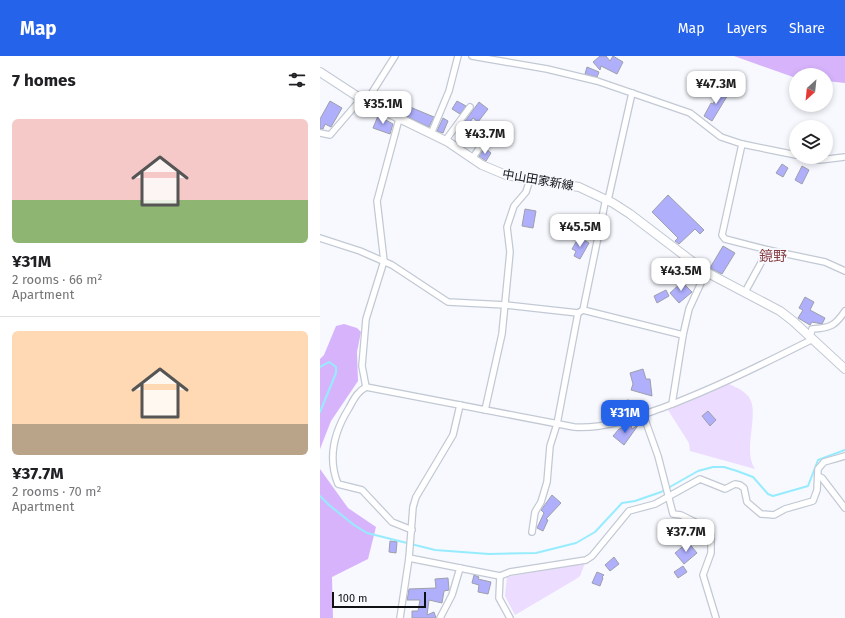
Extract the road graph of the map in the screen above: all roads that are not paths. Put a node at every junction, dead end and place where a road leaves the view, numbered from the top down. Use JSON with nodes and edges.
{"nodes":[{"id":1,"x":395,"y":56,"type":"edge"},
{"id":2,"x":458,"y":56,"type":"edge"},
{"id":3,"x":472,"y":56,"type":"edge"},
{"id":4,"x":320,"y":72,"type":"edge"},
{"id":5,"x":632,"y":93,"type":"junction"},
{"id":6,"x":363,"y":100,"type":"junction"},
{"id":7,"x":470,"y":107,"type":"dead end"},
{"id":8,"x":399,"y":119,"type":"junction"},
{"id":9,"x":320,"y":133,"type":"edge"},
{"id":10,"x":432,"y":134,"type":"junction"},
{"id":11,"x":445,"y":140,"type":"junction"},
{"id":12,"x":484,"y":141,"type":"dead end"},
{"id":13,"x":742,"y":144,"type":"junction"},
{"id":14,"x":789,"y":154,"type":"edge"},
{"id":15,"x":845,"y":156,"type":"edge"},
{"id":16,"x":833,"y":158,"type":"edge"},
{"id":17,"x":472,"y":159,"type":"junction"},
{"id":18,"x":530,"y":179,"type":"junction"},
{"id":19,"x":608,"y":200,"type":"junction"},
{"id":20,"x":320,"y":238,"type":"edge"},
{"id":21,"x":768,"y":250,"type":"junction"},
{"id":22,"x":384,"y":261,"type":"junction"},
{"id":23,"x":845,"y":271,"type":"edge"},
{"id":24,"x":706,"y":272,"type":"junction"},
{"id":25,"x":745,"y":292,"type":"junction"},
{"id":26,"x":506,"y":305,"type":"junction"},
{"id":27,"x":580,"y":311,"type":"junction"},
{"id":28,"x":845,"y":311,"type":"edge"},
{"id":29,"x":683,"y":335,"type":"junction"},
{"id":30,"x":810,"y":336,"type":"junction"},
{"id":31,"x":845,"y":369,"type":"edge"},
{"id":32,"x":366,"y":387,"type":"junction"},
{"id":33,"x":672,"y":404,"type":"junction"},
{"id":34,"x":460,"y":406,"type":"junction"},
{"id":35,"x":485,"y":410,"type":"junction"},
{"id":36,"x":644,"y":414,"type":"junction"},
{"id":37,"x":557,"y":424,"type":"junction"},
{"id":38,"x":845,"y":456,"type":"edge"},
{"id":39,"x":818,"y":476,"type":"junction"},
{"id":40,"x":669,"y":497,"type":"junction"},
{"id":41,"x":845,"y":508,"type":"edge"},
{"id":42,"x":412,"y":530,"type":"junction"},
{"id":43,"x":532,"y":532,"type":"dead end"},
{"id":44,"x":408,"y":558,"type":"junction"},
{"id":45,"x":460,"y":568,"type":"junction"},
{"id":46,"x":500,"y":576,"type":"junction"},
{"id":47,"x":400,"y":618,"type":"edge"},
{"id":48,"x":440,"y":618,"type":"edge"},
{"id":49,"x":510,"y":618,"type":"edge"},
{"id":50,"x":716,"y":618,"type":"edge"}],
"edges":[{"from":1,"to":6,"type":"street"},
{"from":2,"to":10,"type":"street"},
{"from":3,"to":5,"type":"street"},
{"from":4,"to":6,"type":"main road","name":"中山田家新線"},
{"from":5,"to":13,"type":"street"},
{"from":5,"to":19,"type":"street"},
{"from":6,"to":8,"type":"main road","name":"中山田家新線"},
{"from":6,"to":9,"type":"street"},
{"from":7,"to":11,"type":"street"},
{"from":8,"to":10,"type":"main road","name":"中山田家新線"},
{"from":8,"to":22,"type":"street"},
{"from":10,"to":11,"type":"main road","name":"中山田家新線"},
{"from":11,"to":17,"type":"main road","name":"中山田家新線"},
{"from":12,"to":17,"type":"street"},
{"from":13,"to":14,"type":"street"},
{"from":13,"to":21,"type":"street"},
{"from":15,"to":16,"type":"street"},
{"from":17,"to":18,"type":"main road","name":"中山田家新線"},
{"from":18,"to":19,"type":"main road","name":"中山田家新線"},
{"from":18,"to":26,"type":"street"},
{"from":19,"to":24,"type":"main road","name":"中山田家新線"},
{"from":19,"to":27,"type":"street"},
{"from":20,"to":22,"type":"street"},
{"from":21,"to":23,"type":"street"},
{"from":21,"to":25,"type":"street"},
{"from":22,"to":26,"type":"street"},
{"from":22,"to":32,"type":"street"},
{"from":24,"to":25,"type":"main road","name":"中山田家新線"},
{"from":24,"to":29,"type":"street"},
{"from":25,"to":30,"type":"main road","name":"中山田家新線"},
{"from":26,"to":27,"type":"street"},
{"from":26,"to":35,"type":"street"},
{"from":27,"to":29,"type":"street"},
{"from":27,"to":37,"type":"street"},
{"from":28,"to":30,"type":"street"},
{"from":29,"to":33,"type":"street"},
{"from":30,"to":31,"type":"main road","name":"中山田家新線"},
{"from":30,"to":33,"type":"street"},
{"from":32,"to":34,"type":"street"},
{"from":32,"to":42,"type":"street"},
{"from":33,"to":36,"type":"street"},
{"from":34,"to":35,"type":"street"},
{"from":34,"to":42,"type":"street"},
{"from":35,"to":37,"type":"street"},
{"from":36,"to":37,"type":"street"},
{"from":36,"to":40,"type":"street"},
{"from":37,"to":43,"type":"street"},
{"from":38,"to":39,"type":"street"},
{"from":39,"to":40,"type":"street"},
{"from":39,"to":41,"type":"street"},
{"from":40,"to":46,"type":"street"},
{"from":40,"to":50,"type":"street"},
{"from":42,"to":44,"type":"street"},
{"from":44,"to":45,"type":"street"},
{"from":44,"to":47,"type":"street"},
{"from":45,"to":46,"type":"street"},
{"from":45,"to":48,"type":"street"},
{"from":46,"to":49,"type":"street"}]}
